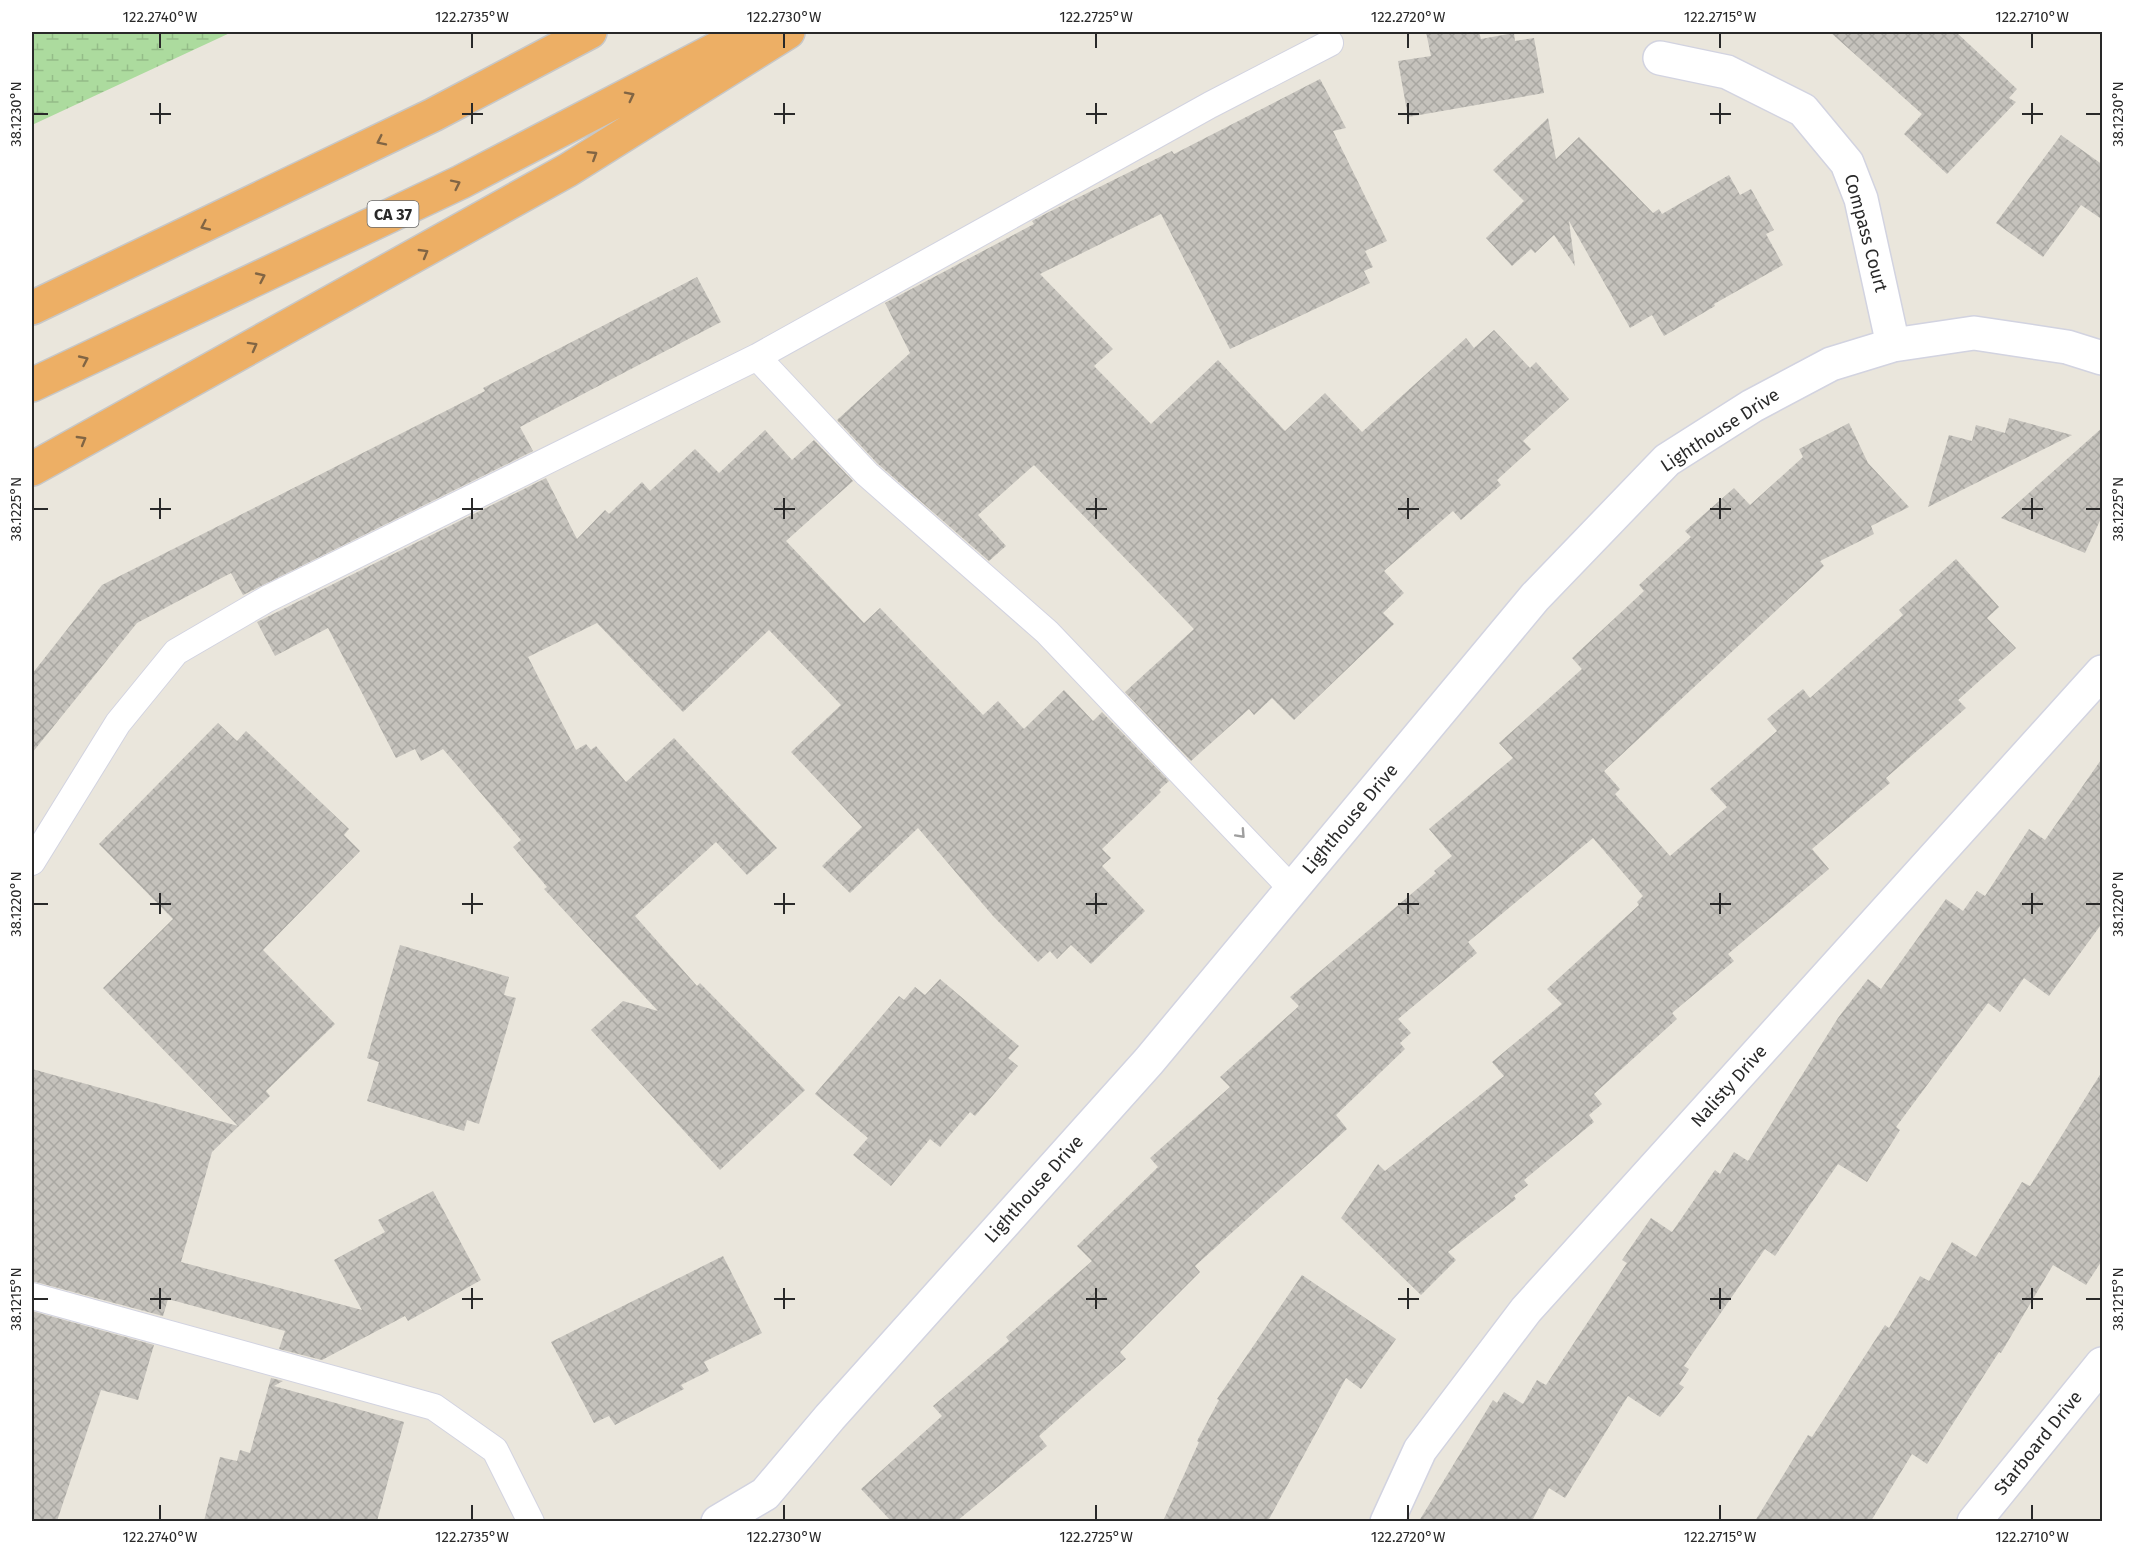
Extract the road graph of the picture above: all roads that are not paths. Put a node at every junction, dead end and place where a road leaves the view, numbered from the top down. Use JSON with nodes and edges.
{"nodes":[{"id":1,"x":557,"y":32,"type":"edge"},
{"id":2,"x":590,"y":32,"type":"edge"},
{"id":3,"x":749,"y":32,"type":"edge"},
{"id":4,"x":788,"y":32,"type":"edge"},
{"id":5,"x":1330,"y":43,"type":"dead end"},
{"id":6,"x":1660,"y":58,"type":"dead end"},
{"id":7,"x":433,"y":115,"type":"junction"},
{"id":8,"x":32,"y":308,"type":"edge"},
{"id":9,"x":1893,"y":345,"type":"junction"},
{"id":10,"x":757,"y":357,"type":"junction"},
{"id":11,"x":2103,"y":358,"type":"edge"},
{"id":12,"x":32,"y":385,"type":"edge"},
{"id":13,"x":32,"y":469,"type":"edge"},
{"id":14,"x":2103,"y":672,"type":"edge"},
{"id":15,"x":32,"y":862,"type":"edge"},
{"id":16,"x":1292,"y":889,"type":"junction"},
{"id":17,"x":32,"y":1296,"type":"edge"},
{"id":18,"x":2103,"y":1364,"type":"edge"},
{"id":19,"x":531,"y":1521,"type":"edge"},
{"id":20,"x":718,"y":1521,"type":"edge"},
{"id":21,"x":1387,"y":1521,"type":"edge"},
{"id":22,"x":1974,"y":1521,"type":"edge"}],
"edges":[{"from":1,"to":7,"type":"highway"},
{"from":2,"to":7,"type":"highway"},
{"from":12,"to":3,"type":"highway","number":"CA 37","one_way":true},
{"from":13,"to":4,"type":"highway","one_way":true},
{"from":5,"to":10,"type":"lane"},
{"from":6,"to":9,"type":"street","name":"Compass Court"},
{"from":7,"to":8,"type":"highway","one_way":true},
{"from":9,"to":11,"type":"street","name":"Lighthouse Drive"},
{"from":9,"to":16,"type":"street","name":"Lighthouse Drive"},
{"from":10,"to":15,"type":"lane"},
{"from":10,"to":16,"type":"lane","one_way":true},
{"from":14,"to":21,"type":"street","name":"Nalisty Drive"},
{"from":16,"to":20,"type":"street","name":"Lighthouse Drive"},
{"from":17,"to":19,"type":"lane"},
{"from":18,"to":22,"type":"street","name":"Starboard Drive"}]}
